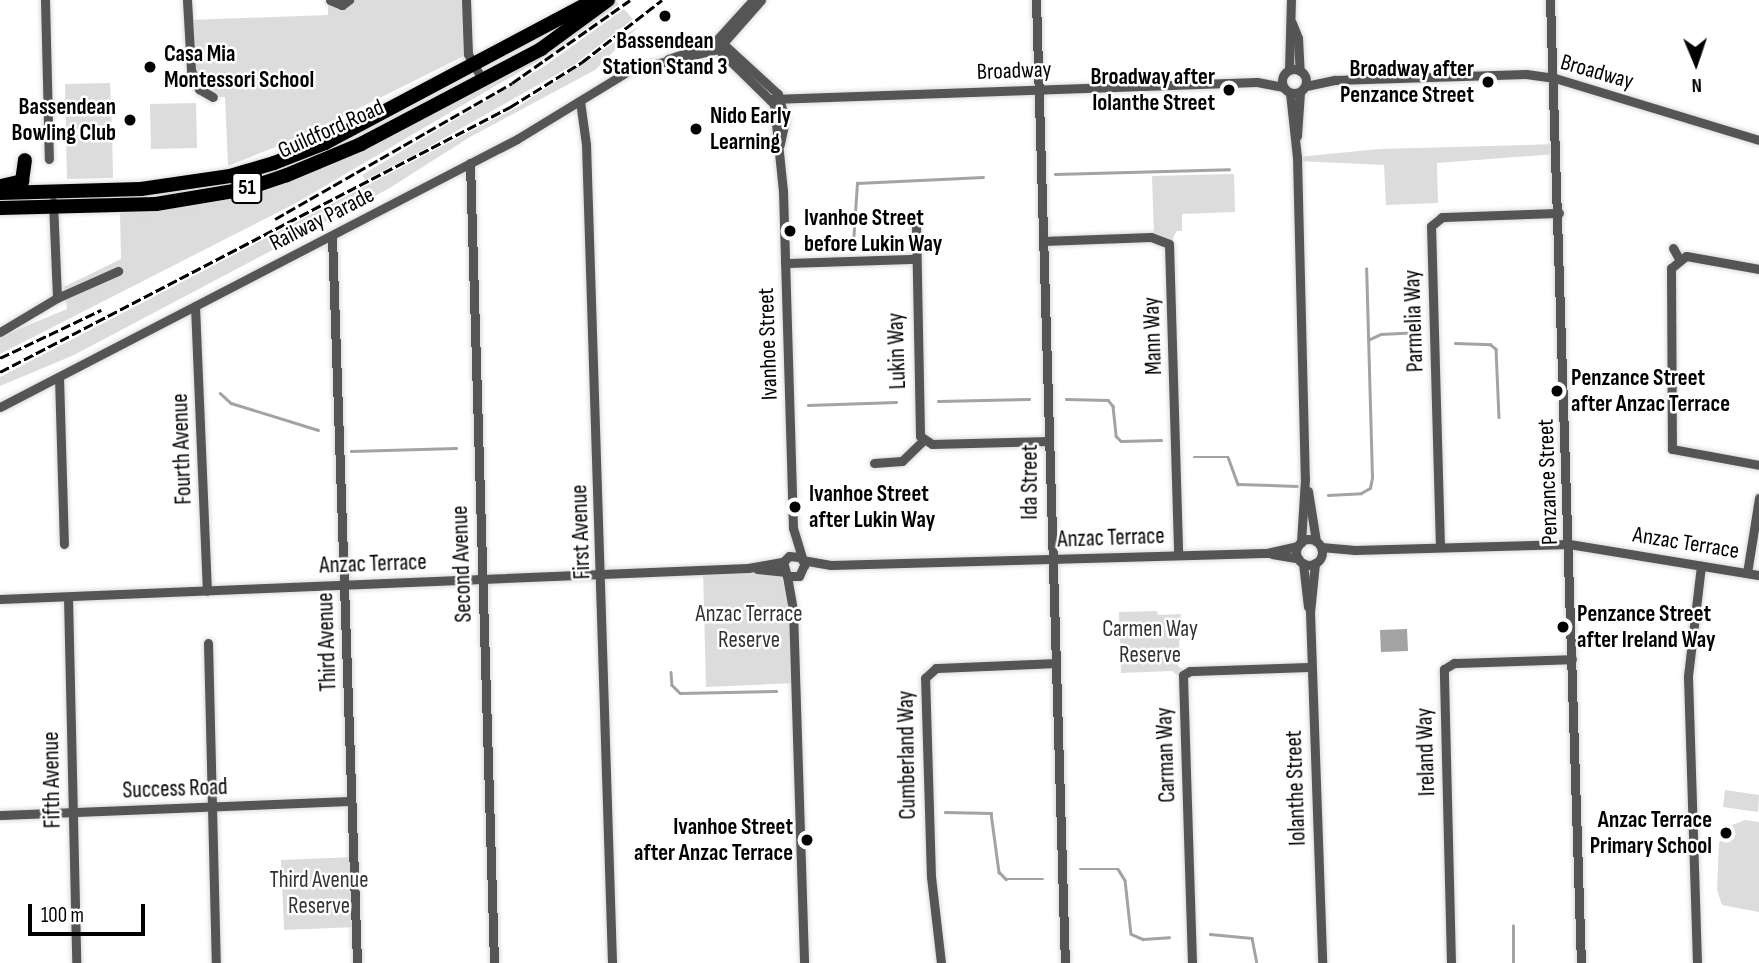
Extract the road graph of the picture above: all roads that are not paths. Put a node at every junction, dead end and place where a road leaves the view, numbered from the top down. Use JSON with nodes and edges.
{"nodes":[{"id":1,"x":45,"y":0,"type":"edge"},
{"id":2,"x":187,"y":0,"type":"edge"},
{"id":3,"x":330,"y":0,"type":"edge"},
{"id":4,"x":349,"y":0,"type":"edge"},
{"id":5,"x":466,"y":0,"type":"edge"},
{"id":6,"x":594,"y":0,"type":"edge"},
{"id":7,"x":608,"y":0,"type":"edge"},
{"id":8,"x":753,"y":0,"type":"edge"},
{"id":9,"x":761,"y":0,"type":"edge"},
{"id":10,"x":1036,"y":0,"type":"edge"},
{"id":11,"x":1291,"y":0,"type":"edge"},
{"id":12,"x":1550,"y":0,"type":"edge"},
{"id":13,"x":1292,"y":23,"type":"junction"},
{"id":14,"x":718,"y":44,"type":"junction"},
{"id":15,"x":474,"y":66,"type":"junction"},
{"id":16,"x":1303,"y":73,"type":"junction"},
{"id":17,"x":1555,"y":78,"type":"junction"},
{"id":18,"x":482,"y":79,"type":"junction"},
{"id":19,"x":1335,"y":80,"type":"junction"},
{"id":20,"x":1292,"y":84,"type":"junction"},
{"id":21,"x":1039,"y":89,"type":"junction"},
{"id":22,"x":214,"y":97,"type":"dead end"},
{"id":23,"x":776,"y":98,"type":"junction"},
{"id":24,"x":580,"y":101,"type":"junction"},
{"id":25,"x":1759,"y":140,"type":"edge"},
{"id":26,"x":49,"y":159,"type":"dead end"},
{"id":27,"x":25,"y":160,"type":"dead end"},
{"id":28,"x":470,"y":163,"type":"junction"},
{"id":29,"x":0,"y":186,"type":"edge"},
{"id":30,"x":0,"y":193,"type":"edge"},
{"id":31,"x":53,"y":198,"type":"junction"},
{"id":32,"x":0,"y":208,"type":"edge"},
{"id":33,"x":1559,"y":214,"type":"junction"},
{"id":34,"x":916,"y":226,"type":"dead end"},
{"id":35,"x":332,"y":236,"type":"junction"},
{"id":36,"x":1043,"y":240,"type":"junction"},
{"id":37,"x":1673,"y":248,"type":"dead end"},
{"id":38,"x":913,"y":259,"type":"junction"},
{"id":39,"x":1679,"y":259,"type":"junction"},
{"id":40,"x":785,"y":263,"type":"junction"},
{"id":41,"x":1759,"y":269,"type":"edge"},
{"id":42,"x":118,"y":271,"type":"dead end"},
{"id":43,"x":57,"y":298,"type":"junction"},
{"id":44,"x":195,"y":306,"type":"junction"},
{"id":45,"x":0,"y":332,"type":"edge"},
{"id":46,"x":59,"y":377,"type":"junction"},
{"id":47,"x":0,"y":407,"type":"edge"},
{"id":48,"x":923,"y":440,"type":"junction"},
{"id":49,"x":1049,"y":441,"type":"junction"},
{"id":50,"x":874,"y":463,"type":"dead end"},
{"id":51,"x":1759,"y":465,"type":"edge"},
{"id":52,"x":1306,"y":479,"type":"junction"},
{"id":53,"x":1759,"y":498,"type":"edge"},
{"id":54,"x":793,"y":528,"type":"junction"},
{"id":55,"x":64,"y":544,"type":"dead end"},
{"id":56,"x":1299,"y":544,"type":"junction"},
{"id":57,"x":1569,"y":544,"type":"junction"},
{"id":58,"x":1440,"y":547,"type":"junction"},
{"id":59,"x":1266,"y":552,"type":"junction"},
{"id":60,"x":1318,"y":552,"type":"junction"},
{"id":61,"x":1178,"y":555,"type":"junction"},
{"id":62,"x":801,"y":559,"type":"junction"},
{"id":63,"x":1050,"y":559,"type":"junction"},
{"id":64,"x":785,"y":560,"type":"junction"},
{"id":65,"x":1301,"y":561,"type":"junction"},
{"id":66,"x":831,"y":565,"type":"junction"},
{"id":67,"x":1701,"y":566,"type":"junction"},
{"id":68,"x":748,"y":568,"type":"junction"},
{"id":69,"x":1747,"y":573,"type":"junction"},
{"id":70,"x":602,"y":574,"type":"junction"},
{"id":71,"x":786,"y":574,"type":"junction"},
{"id":72,"x":801,"y":574,"type":"junction"},
{"id":73,"x":1759,"y":575,"type":"edge"},
{"id":74,"x":482,"y":579,"type":"junction"},
{"id":75,"x":344,"y":585,"type":"junction"},
{"id":76,"x":207,"y":591,"type":"junction"},
{"id":77,"x":68,"y":597,"type":"junction"},
{"id":78,"x":0,"y":600,"type":"edge"},
{"id":79,"x":793,"y":610,"type":"junction"},
{"id":80,"x":1310,"y":612,"type":"junction"},
{"id":81,"x":208,"y":643,"type":"dead end"},
{"id":82,"x":1572,"y":659,"type":"junction"},
{"id":83,"x":1052,"y":663,"type":"junction"},
{"id":84,"x":1311,"y":667,"type":"junction"},
{"id":85,"x":351,"y":801,"type":"junction"},
{"id":86,"x":213,"y":806,"type":"junction"},
{"id":87,"x":71,"y":812,"type":"junction"},
{"id":88,"x":0,"y":815,"type":"edge"},
{"id":89,"x":76,"y":963,"type":"edge"},
{"id":90,"x":216,"y":963,"type":"edge"},
{"id":91,"x":357,"y":963,"type":"edge"},
{"id":92,"x":494,"y":963,"type":"edge"},
{"id":93,"x":612,"y":963,"type":"edge"},
{"id":94,"x":804,"y":963,"type":"edge"},
{"id":95,"x":942,"y":963,"type":"edge"},
{"id":96,"x":1065,"y":963,"type":"edge"},
{"id":97,"x":1192,"y":963,"type":"edge"},
{"id":98,"x":1322,"y":963,"type":"edge"},
{"id":99,"x":1451,"y":963,"type":"edge"},
{"id":100,"x":1581,"y":963,"type":"edge"},
{"id":101,"x":1697,"y":963,"type":"edge"}],
"edges":[{"from":1,"to":26,"type":"street"},
{"from":2,"to":22,"type":"street"},
{"from":3,"to":4,"type":"street"},
{"from":5,"to":15,"type":"street"},
{"from":6,"to":15,"type":"highway","name":"Guildford Road","number":"51"},
{"from":7,"to":18,"type":"highway","name":"Guildford Road","number":"51"},
{"from":8,"to":14,"type":"street"},
{"from":9,"to":14,"type":"street"},
{"from":10,"to":21,"type":"street","name":"Ida Street"},
{"from":11,"to":13,"type":"street","name":"Iolanthe Street"},
{"from":12,"to":17,"type":"street","name":"Penzance Street"},
{"from":13,"to":16,"type":"street","name":"Iolanthe Street"},
{"from":13,"to":20,"type":"street","name":"Iolanthe Street"},
{"from":14,"to":23,"type":"street"},
{"from":14,"to":24,"type":"street","name":"Railway Parade"},
{"from":15,"to":18,"type":"street"},
{"from":15,"to":31,"type":"highway","name":"Guildford Road","number":"51"},
{"from":16,"to":19,"type":"street","name":"Broadway"},
{"from":16,"to":20,"type":"street","name":"Iolanthe Street"},
{"from":16,"to":20,"type":"street","name":"Broadway"},
{"from":17,"to":19,"type":"street","name":"Broadway"},
{"from":17,"to":25,"type":"street","name":"Broadway"},
{"from":17,"to":33,"type":"street","name":"Penzance Street"},
{"from":18,"to":31,"type":"highway","name":"Guildford Road","number":"51"},
{"from":19,"to":20,"type":"street","name":"Broadway"},
{"from":20,"to":21,"type":"street","name":"Broadway"},
{"from":20,"to":52,"type":"street","name":"Iolanthe Street"},
{"from":21,"to":23,"type":"street","name":"Broadway"},
{"from":21,"to":36,"type":"street","name":"Ida Street"},
{"from":23,"to":40,"type":"street","name":"Ivanhoe Street"},
{"from":24,"to":28,"type":"street","name":"Railway Parade"},
{"from":24,"to":70,"type":"street","name":"First Avenue"},
{"from":27,"to":29,"type":"highway"},
{"from":28,"to":35,"type":"street","name":"Railway Parade"},
{"from":28,"to":74,"type":"street","name":"Second Avenue"},
{"from":30,"to":31,"type":"highway","name":"Guildford Road","number":"51"},
{"from":31,"to":32,"type":"highway","name":"Guildford Road","number":"51"},
{"from":31,"to":43,"type":"street"},
{"from":33,"to":57,"type":"street","name":"Penzance Street"},
{"from":33,"to":58,"type":"street","name":"Parmelia Way"},
{"from":34,"to":38,"type":"street","name":"Lukin Way"},
{"from":35,"to":44,"type":"street","name":"Railway Parade"},
{"from":35,"to":75,"type":"street","name":"Third Avenue"},
{"from":36,"to":49,"type":"street","name":"Ida Street"},
{"from":36,"to":61,"type":"street","name":"Mann Way"},
{"from":37,"to":39,"type":"street"},
{"from":38,"to":40,"type":"street"},
{"from":38,"to":48,"type":"street","name":"Lukin Way"},
{"from":39,"to":41,"type":"street"},
{"from":39,"to":51,"type":"street"},
{"from":40,"to":54,"type":"street","name":"Ivanhoe Street"},
{"from":42,"to":43,"type":"street"},
{"from":43,"to":45,"type":"street"},
{"from":44,"to":46,"type":"street","name":"Railway Parade"},
{"from":44,"to":76,"type":"street","name":"Fourth Avenue"},
{"from":46,"to":47,"type":"street","name":"Railway Parade"},
{"from":46,"to":55,"type":"street"},
{"from":48,"to":49,"type":"street"},
{"from":48,"to":50,"type":"street"},
{"from":49,"to":63,"type":"street","name":"Ida Street"},
{"from":52,"to":56,"type":"street","name":"Iolanthe Street"},
{"from":52,"to":60,"type":"street","name":"Iolanthe Street"},
{"from":53,"to":69,"type":"street"},
{"from":54,"to":62,"type":"street","name":"Ivanhoe Street"},
{"from":54,"to":64,"type":"street","name":"Ivanhoe Street"},
{"from":56,"to":59,"type":"street","name":"Anzac Terrace"},
{"from":56,"to":60,"type":"street","name":"Anzac Terrace"},
{"from":56,"to":65,"type":"street","name":"Iolanthe Street"},
{"from":57,"to":58,"type":"street","name":"Anzac Terrace"},
{"from":57,"to":67,"type":"street","name":"Anzac Terrace"},
{"from":57,"to":82,"type":"street","name":"Penzance Street"},
{"from":58,"to":60,"type":"street","name":"Anzac Terrace"},
{"from":59,"to":61,"type":"street","name":"Anzac Terrace"},
{"from":59,"to":65,"type":"street","name":"Anzac Terrace"},
{"from":60,"to":65,"type":"street","name":"Anzac Terrace"},
{"from":60,"to":80,"type":"street","name":"Iolanthe Street"},
{"from":61,"to":63,"type":"street","name":"Anzac Terrace"},
{"from":62,"to":64,"type":"street","name":"Anzac Terrace"},
{"from":62,"to":66,"type":"street","name":"Anzac Terrace"},
{"from":62,"to":72,"type":"street","name":"Ivanhoe Street"},
{"from":63,"to":66,"type":"street","name":"Anzac Terrace"},
{"from":63,"to":83,"type":"street","name":"Ida Street"},
{"from":64,"to":68,"type":"street","name":"Anzac Terrace"},
{"from":64,"to":71,"type":"street","name":"Ivanhoe Street"},
{"from":65,"to":80,"type":"street","name":"Iolanthe Street"},
{"from":66,"to":72,"type":"street","name":"Anzac Terrace"},
{"from":67,"to":69,"type":"street","name":"Anzac Terrace"},
{"from":67,"to":101,"type":"street"},
{"from":68,"to":70,"type":"street","name":"Anzac Terrace"},
{"from":68,"to":71,"type":"street","name":"Anzac Terrace"},
{"from":69,"to":73,"type":"street","name":"Anzac Terrace"},
{"from":70,"to":74,"type":"street","name":"Anzac Terrace"},
{"from":70,"to":93,"type":"street","name":"First Avenue"},
{"from":71,"to":72,"type":"street","name":"Anzac Terrace"},
{"from":71,"to":79,"type":"street"},
{"from":72,"to":79,"type":"street"},
{"from":74,"to":75,"type":"street","name":"Anzac Terrace"},
{"from":74,"to":92,"type":"street","name":"Second Avenue"},
{"from":75,"to":76,"type":"street","name":"Anzac Terrace"},
{"from":75,"to":85,"type":"street","name":"Third Avenue"},
{"from":76,"to":77,"type":"street","name":"Anzac Terrace"},
{"from":77,"to":78,"type":"street","name":"Anzac Terrace"},
{"from":77,"to":87,"type":"street","name":"Fifth Avenue"},
{"from":79,"to":94,"type":"street"},
{"from":80,"to":84,"type":"street","name":"Iolanthe Street"},
{"from":81,"to":86,"type":"street"},
{"from":82,"to":99,"type":"street","name":"Ireland Way"},
{"from":82,"to":100,"type":"street","name":"Penzance Street"},
{"from":83,"to":95,"type":"street","name":"Cumberland Way"},
{"from":83,"to":96,"type":"street","name":"Ida Street"},
{"from":84,"to":97,"type":"street","name":"Carman Way"},
{"from":84,"to":98,"type":"street","name":"Iolanthe Street"},
{"from":85,"to":86,"type":"street","name":"Success Road"},
{"from":85,"to":91,"type":"street","name":"Third Avenue"},
{"from":86,"to":87,"type":"street","name":"Success Road"},
{"from":86,"to":90,"type":"street"},
{"from":87,"to":88,"type":"street","name":"Success Road"},
{"from":87,"to":89,"type":"street","name":"Fifth Avenue"}]}
